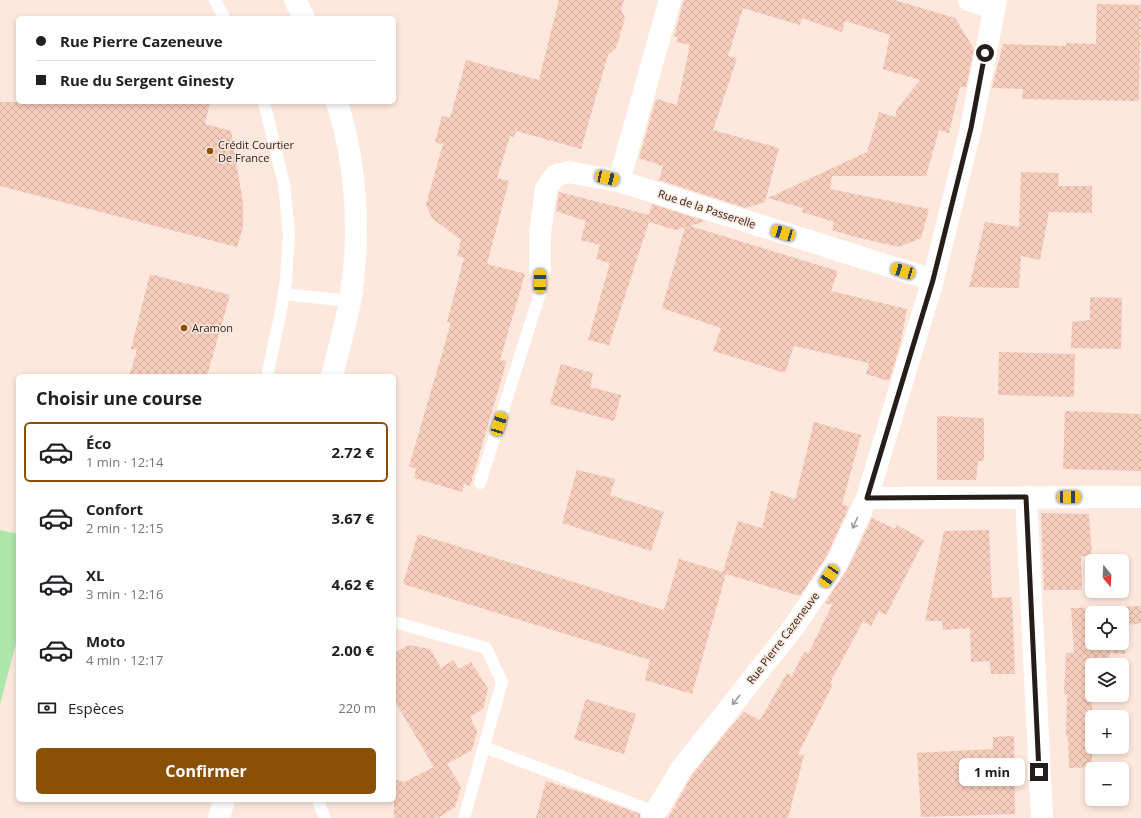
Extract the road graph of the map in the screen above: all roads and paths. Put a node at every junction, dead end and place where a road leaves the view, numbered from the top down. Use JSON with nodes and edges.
{"nodes":[{"id":1,"x":215,"y":0,"type":"edge"},
{"id":2,"x":295,"y":0,"type":"edge"},
{"id":3,"x":670,"y":0,"type":"edge"},
{"id":4,"x":969,"y":0,"type":"edge"},
{"id":5,"x":995,"y":4,"type":"edge"},
{"id":6,"x":223,"y":16,"type":"edge"},
{"id":7,"x":303,"y":16,"type":"edge"},
{"id":8,"x":264,"y":104,"type":"edge"},
{"id":9,"x":338,"y":104,"type":"edge"},
{"id":10,"x":618,"y":181,"type":"junction"},
{"id":11,"x":540,"y":269,"type":"joint"},
{"id":12,"x":933,"y":280,"type":"junction"},
{"id":13,"x":284,"y":294,"type":"junction"},
{"id":14,"x":350,"y":301,"type":"junction"},
{"id":15,"x":267,"y":374,"type":"edge"},
{"id":16,"x":332,"y":374,"type":"edge"},
{"id":17,"x":480,"y":483,"type":"dead end"},
{"id":18,"x":1026,"y":497,"type":"junction"},
{"id":19,"x":1141,"y":497,"type":"edge"},
{"id":20,"x":867,"y":498,"type":"junction"},
{"id":21,"x":396,"y":623,"type":"edge"},
{"id":22,"x":484,"y":746,"type":"junction"},
{"id":23,"x":223,"y":802,"type":"edge"},
{"id":24,"x":320,"y":802,"type":"edge"},
{"id":25,"x":654,"y":815,"type":"edge"},
{"id":26,"x":219,"y":818,"type":"edge"},
{"id":27,"x":325,"y":818,"type":"edge"},
{"id":28,"x":464,"y":818,"type":"edge"},
{"id":29,"x":1042,"y":818,"type":"edge"}],
"edges":[{"from":1,"to":6,"type":"lane"},
{"from":2,"to":7,"type":"street"},
{"from":3,"to":10,"type":"street"},
{"from":4,"to":5,"type":"street"},
{"from":5,"to":12,"type":"street","name":"Rue Pierre Cazeneuve"},
{"from":8,"to":13,"type":"lane"},
{"from":9,"to":14,"type":"street"},
{"from":10,"to":11,"type":"street","name":"Rue de la Passerelle"},
{"from":10,"to":12,"type":"street","name":"Rue de la Passerelle"},
{"from":11,"to":17,"type":"lane"},
{"from":12,"to":20,"type":"street","name":"Rue Pierre Cazeneuve"},
{"from":13,"to":14,"type":"lane"},
{"from":13,"to":15,"type":"lane"},
{"from":14,"to":16,"type":"street"},
{"from":18,"to":19,"type":"street"},
{"from":18,"to":20,"type":"street"},
{"from":18,"to":29,"type":"street"},
{"from":20,"to":25,"type":"street","name":"Rue Pierre Cazeneuve","one_way":true},
{"from":21,"to":22,"type":"lane"},
{"from":22,"to":25,"type":"lane"},
{"from":22,"to":28,"type":"lane"},
{"from":23,"to":26,"type":"street"},
{"from":24,"to":27,"type":"lane"}]}
